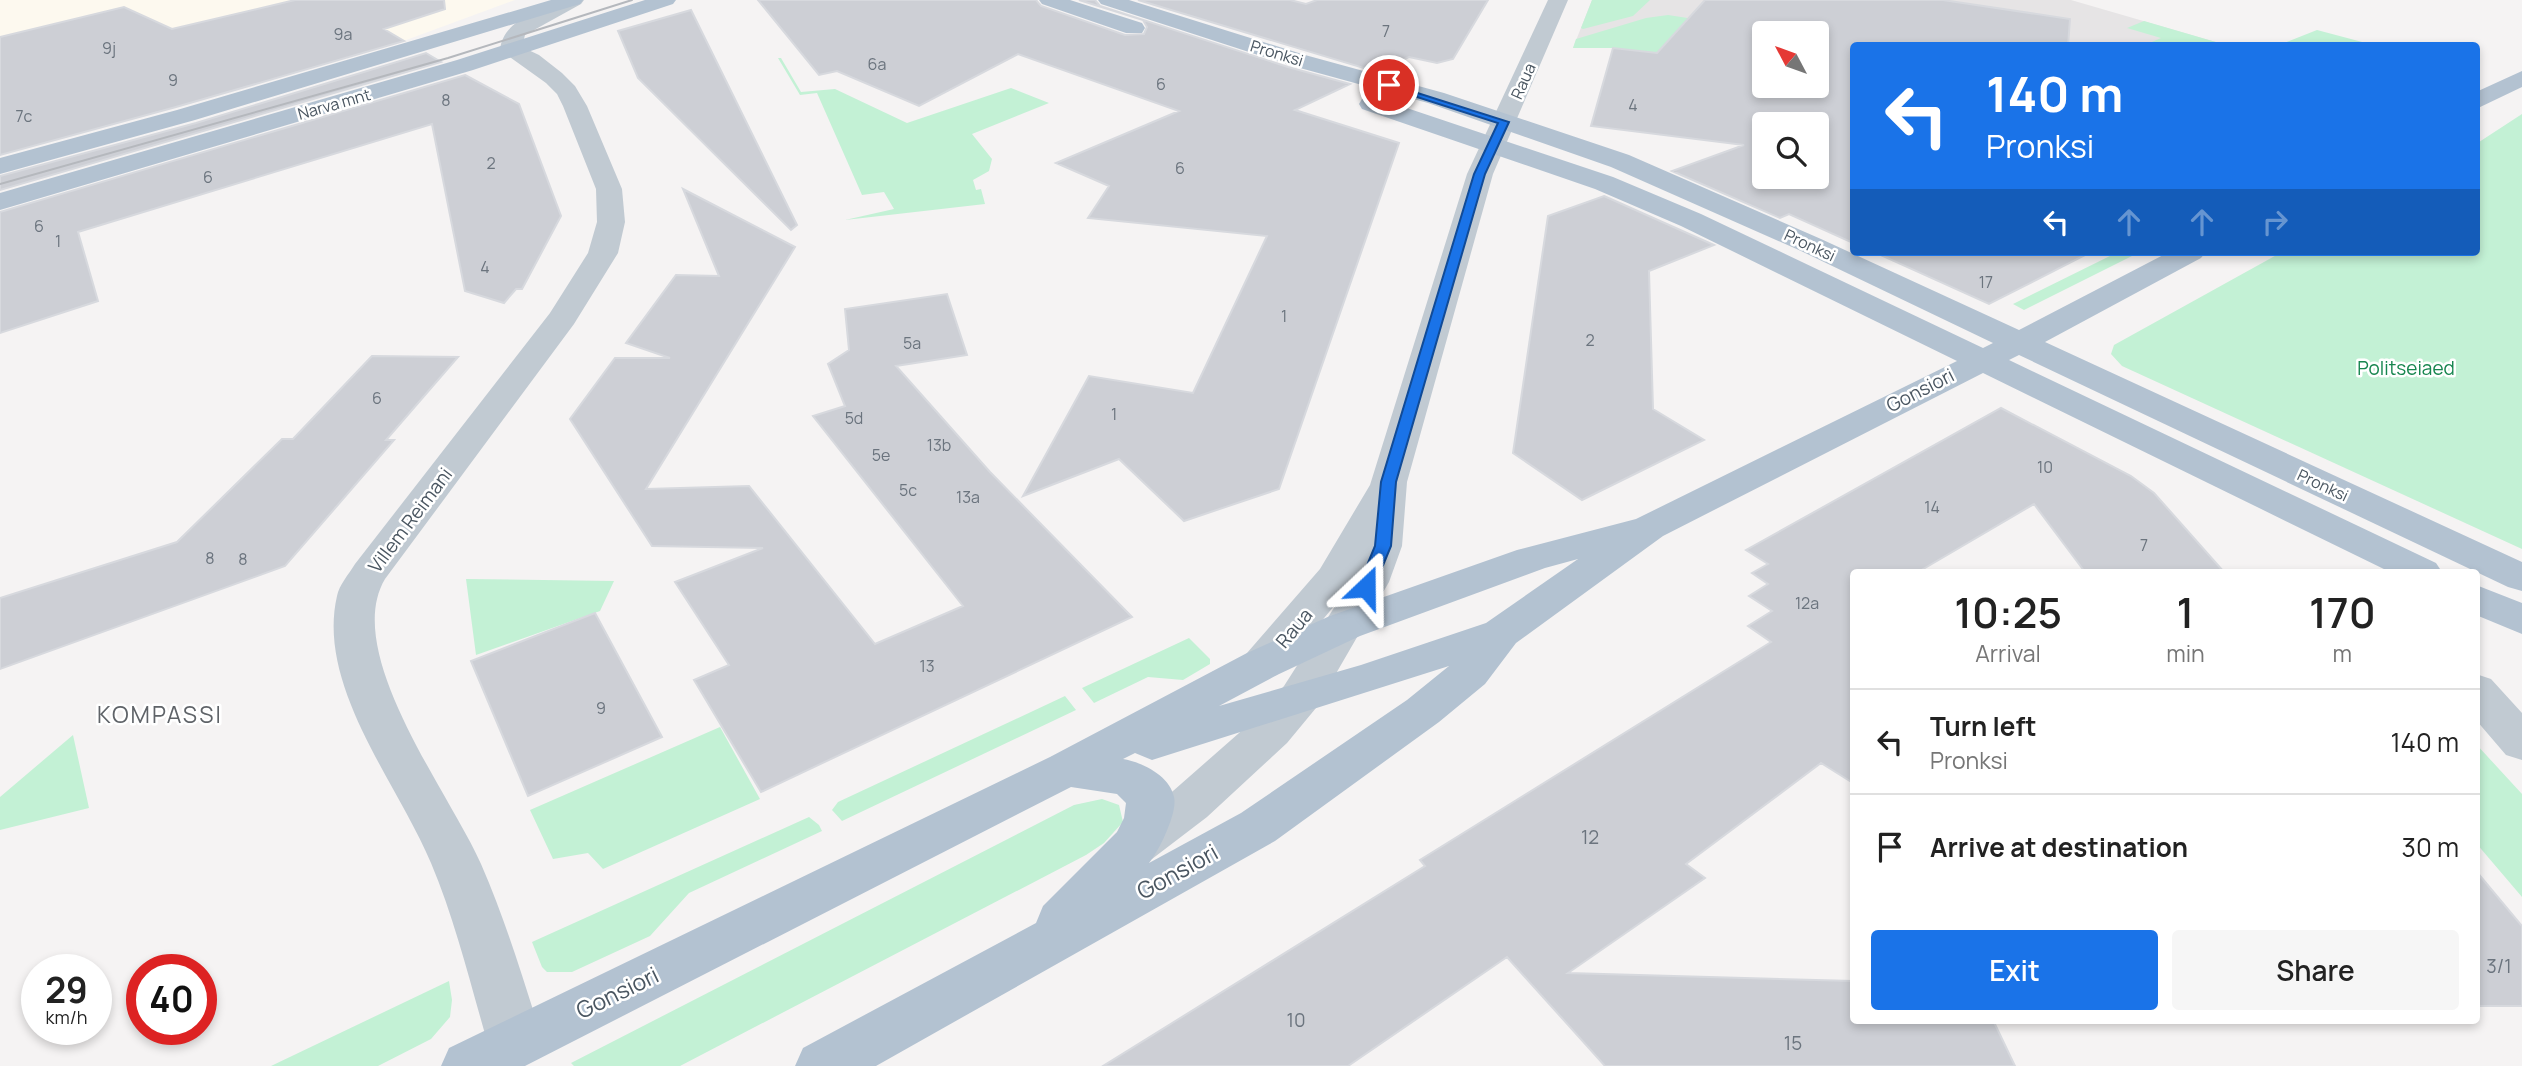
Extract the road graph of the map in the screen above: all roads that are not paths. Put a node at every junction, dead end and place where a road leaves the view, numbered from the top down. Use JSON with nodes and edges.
{"nodes":[{"id":1,"x":574,"y":0,"type":"edge"},
{"id":2,"x":666,"y":0,"type":"edge"},
{"id":3,"x":1049,"y":0,"type":"edge"},
{"id":4,"x":1108,"y":0,"type":"edge"},
{"id":5,"x":1558,"y":0,"type":"edge"},
{"id":6,"x":511,"y":50,"type":"junction"},
{"id":7,"x":2522,"y":78,"type":"edge"},
{"id":8,"x":2480,"y":100,"type":"edge"},
{"id":9,"x":1497,"y":134,"type":"junction"},
{"id":10,"x":0,"y":166,"type":"edge"},
{"id":11,"x":0,"y":202,"type":"edge"},
{"id":12,"x":2183,"y":256,"type":"edge"},
{"id":13,"x":2018,"y":342,"type":"junction"},
{"id":14,"x":1979,"y":361,"type":"junction"},
{"id":15,"x":1389,"y":482,"type":"junction"},
{"id":16,"x":1649,"y":528,"type":"junction"},
{"id":17,"x":2416,"y":569,"type":"edge"},
{"id":18,"x":2522,"y":578,"type":"edge"},
{"id":19,"x":2480,"y":602,"type":"edge"},
{"id":20,"x":2522,"y":620,"type":"edge"},
{"id":21,"x":1345,"y":626,"type":"junction"},
{"id":22,"x":1501,"y":633,"type":"junction"},
{"id":23,"x":1262,"y":664,"type":"junction"},
{"id":24,"x":2480,"y":695,"type":"edge"},
{"id":25,"x":1300,"y":697,"type":"junction"},
{"id":26,"x":2522,"y":743,"type":"edge"},
{"id":27,"x":1066,"y":769,"type":"junction"},
{"id":28,"x":1135,"y":845,"type":"junction"},
{"id":29,"x":1033,"y":950,"type":"junction"},
{"id":30,"x":502,"y":1058,"type":"edge"},
{"id":31,"x":823,"y":1066,"type":"edge"}],
"edges":[{"from":1,"to":6,"type":"street"},
{"from":1,"to":10,"type":"main road","name":"Narva mnt"},
{"from":2,"to":6,"type":"main road","name":"Narva mnt"},
{"from":3,"to":9,"type":"main road","name":"Pronksi"},
{"from":4,"to":9,"type":"main road","name":"Pronksi"},
{"from":5,"to":9,"type":"street","name":"Raua"},
{"from":6,"to":11,"type":"main road","name":"Narva mnt"},
{"from":6,"to":30,"type":"street","name":"Villem Reimani"},
{"from":7,"to":8,"type":"main road"},
{"from":9,"to":13,"type":"main road","name":"Pronksi"},
{"from":9,"to":14,"type":"main road","name":"Pronksi"},
{"from":9,"to":15,"type":"street","name":"Raua"},
{"from":12,"to":13,"type":"main road","name":"Gonsiori"},
{"from":13,"to":14,"type":"main road","name":"Gonsiori"},
{"from":13,"to":18,"type":"main road","name":"Pronksi"},
{"from":14,"to":16,"type":"main road","name":"Gonsiori"},
{"from":14,"to":17,"type":"main road","name":"Pronksi"},
{"from":15,"to":21,"type":"street","name":"Raua"},
{"from":15,"to":23,"type":"street","name":"Raua"},
{"from":16,"to":21,"type":"main road","name":"Gonsiori"},
{"from":16,"to":22,"type":"main road","name":"Gonsiori"},
{"from":19,"to":20,"type":"main road"},
{"from":21,"to":23,"type":"main road","name":"Gonsiori"},
{"from":21,"to":25,"type":"street","name":"Raua"},
{"from":22,"to":25,"type":"main road","name":"Gonsiori"},
{"from":22,"to":29,"type":"main road","name":"Gonsiori"},
{"from":23,"to":27,"type":"main road","name":"Gonsiori"},
{"from":24,"to":26,"type":"street"},
{"from":25,"to":27,"type":"main road","name":"Gonsiori"},
{"from":25,"to":28,"type":"street","name":"Raua"},
{"from":27,"to":28,"type":"main road"},
{"from":27,"to":30,"type":"main road","name":"Gonsiori"},
{"from":28,"to":29,"type":"main road"},
{"from":29,"to":31,"type":"main road","name":"Gonsiori"}]}
